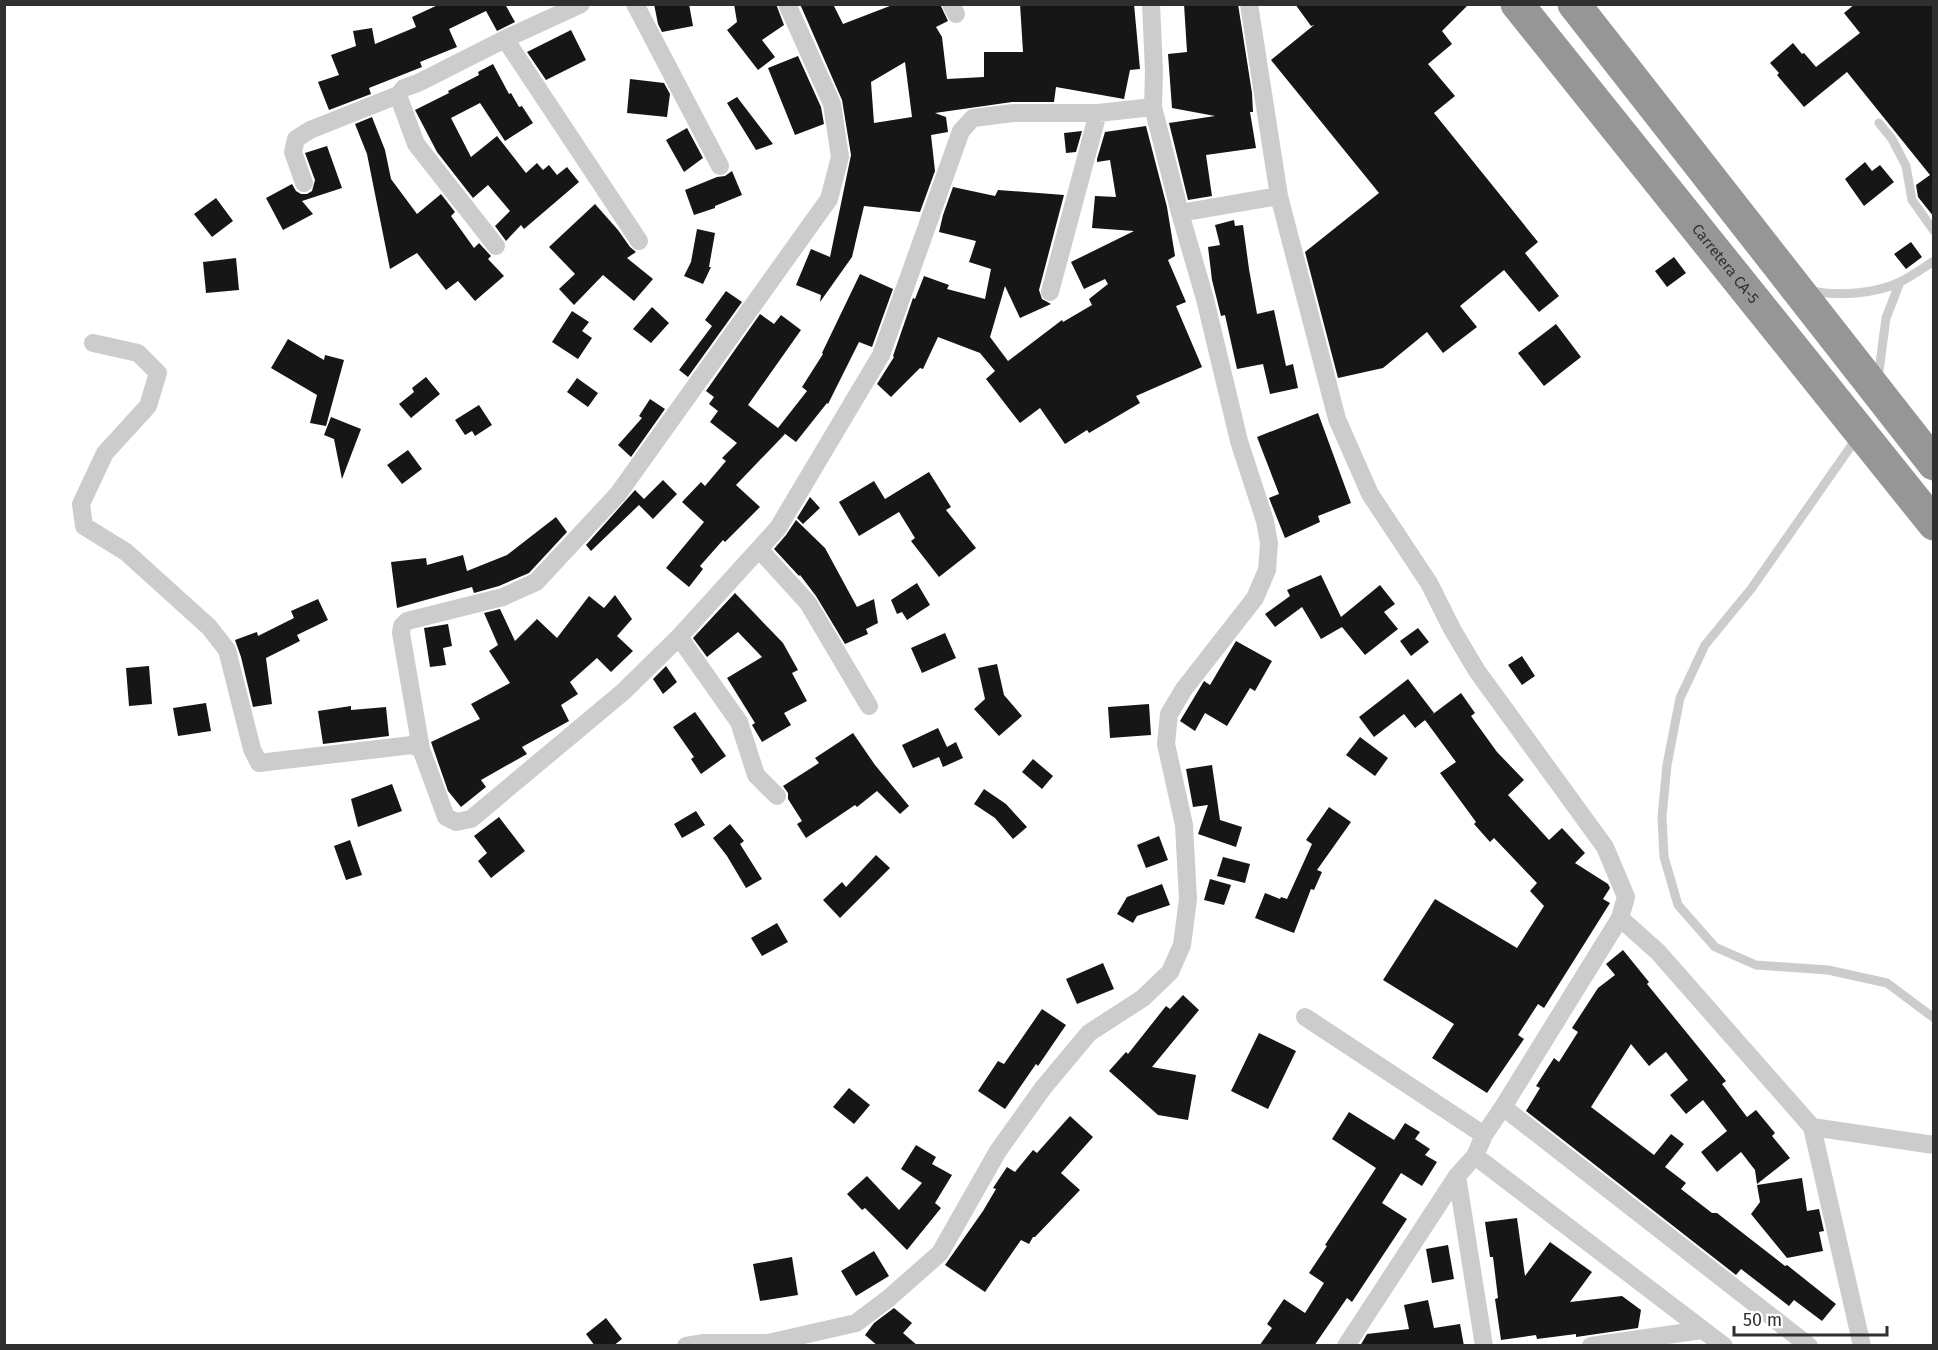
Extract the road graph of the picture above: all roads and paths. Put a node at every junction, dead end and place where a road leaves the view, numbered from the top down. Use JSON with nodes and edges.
{"nodes":[{"id":1,"x":581,"y":4,"type":"edge"},
{"id":2,"x":635,"y":4,"type":"edge"},
{"id":3,"x":788,"y":4,"type":"edge"},
{"id":4,"x":1151,"y":4,"type":"edge"},
{"id":5,"x":1249,"y":4,"type":"edge"},
{"id":6,"x":1517,"y":4,"type":"edge"},
{"id":7,"x":1574,"y":4,"type":"edge"},
{"id":8,"x":505,"y":39,"type":"junction"},
{"id":9,"x":398,"y":95,"type":"junction"},
{"id":10,"x":1153,"y":107,"type":"junction"},
{"id":11,"x":1098,"y":113,"type":"junction"},
{"id":12,"x":1879,"y":123,"type":"dead end"},
{"id":13,"x":720,"y":166,"type":"dead end"},
{"id":14,"x":304,"y":183,"type":"dead end"},
{"id":15,"x":1279,"y":196,"type":"junction"},
{"id":16,"x":1180,"y":213,"type":"junction"},
{"id":17,"x":1934,"y":231,"type":"edge"},
{"id":18,"x":639,"y":242,"type":"dead end"},
{"id":19,"x":496,"y":246,"type":"dead end"},
{"id":20,"x":1934,"y":261,"type":"edge"},
{"id":21,"x":1900,"y":282,"type":"junction"},
{"id":22,"x":1793,"y":286,"type":"junction"},
{"id":23,"x":1050,"y":292,"type":"dead end"},
{"id":24,"x":93,"y":343,"type":"dead end"},
{"id":25,"x":1877,"y":393,"type":"junction"},
{"id":26,"x":1860,"y":432,"type":"junction"},
{"id":27,"x":1934,"y":464,"type":"edge"},
{"id":28,"x":1934,"y":525,"type":"edge"},
{"id":29,"x":759,"y":549,"type":"junction"},
{"id":30,"x":678,"y":637,"type":"junction"},
{"id":31,"x":869,"y":706,"type":"dead end"},
{"id":32,"x":421,"y":749,"type":"junction"},
{"id":33,"x":777,"y":796,"type":"dead end"},
{"id":34,"x":1620,"y":918,"type":"junction"},
{"id":35,"x":1305,"y":1017,"type":"dead end"},
{"id":36,"x":1934,"y":1018,"type":"edge"},
{"id":37,"x":1503,"y":1107,"type":"junction"},
{"id":38,"x":1812,"y":1127,"type":"junction"},
{"id":39,"x":1484,"y":1135,"type":"junction"},
{"id":40,"x":1934,"y":1145,"type":"edge"},
{"id":41,"x":1475,"y":1156,"type":"junction"},
{"id":42,"x":1457,"y":1176,"type":"junction"},
{"id":43,"x":1702,"y":1330,"type":"junction"},
{"id":44,"x":686,"y":1346,"type":"edge"},
{"id":45,"x":1346,"y":1346,"type":"edge"},
{"id":46,"x":1484,"y":1346,"type":"edge"},
{"id":47,"x":1591,"y":1346,"type":"edge"},
{"id":48,"x":1724,"y":1346,"type":"edge"},
{"id":49,"x":1809,"y":1346,"type":"edge"},
{"id":50,"x":1862,"y":1346,"type":"edge"}],
"edges":[{"from":1,"to":8,"type":"street"},
{"from":2,"to":13,"type":"street"},
{"from":3,"to":32,"type":"street"},
{"from":4,"to":10,"type":"street"},
{"from":5,"to":15,"type":"street"},
{"from":6,"to":26,"type":"highway","name":"Carretera CA-5"},
{"from":7,"to":22,"type":"highway"},
{"from":8,"to":9,"type":"street"},
{"from":8,"to":18,"type":"street"},
{"from":9,"to":14,"type":"street"},
{"from":9,"to":19,"type":"street"},
{"from":10,"to":11,"type":"street"},
{"from":10,"to":16,"type":"street"},
{"from":11,"to":23,"type":"street"},
{"from":11,"to":29,"type":"street"},
{"from":12,"to":17,"type":"lane"},
{"from":15,"to":16,"type":"street"},
{"from":15,"to":34,"type":"street"},
{"from":16,"to":44,"type":"street"},
{"from":20,"to":21,"type":"lane"},
{"from":21,"to":22,"type":"lane"},
{"from":21,"to":25,"type":"lane"},
{"from":22,"to":25,"type":"highway"},
{"from":24,"to":32,"type":"street"},
{"from":25,"to":27,"type":"highway"},
{"from":26,"to":28,"type":"highway","name":"Carretera CA-5"},
{"from":26,"to":36,"type":"lane"},
{"from":29,"to":30,"type":"street"},
{"from":29,"to":31,"type":"street"},
{"from":30,"to":32,"type":"street"},
{"from":30,"to":33,"type":"street"},
{"from":34,"to":37,"type":"street"},
{"from":34,"to":38,"type":"street"},
{"from":35,"to":39,"type":"street"},
{"from":37,"to":39,"type":"street"},
{"from":37,"to":49,"type":"street"},
{"from":38,"to":40,"type":"street"},
{"from":38,"to":50,"type":"street"},
{"from":39,"to":41,"type":"street"},
{"from":41,"to":42,"type":"street"},
{"from":41,"to":43,"type":"street"},
{"from":42,"to":45,"type":"street"},
{"from":42,"to":46,"type":"street"},
{"from":43,"to":47,"type":"street"},
{"from":43,"to":48,"type":"street"}]}
